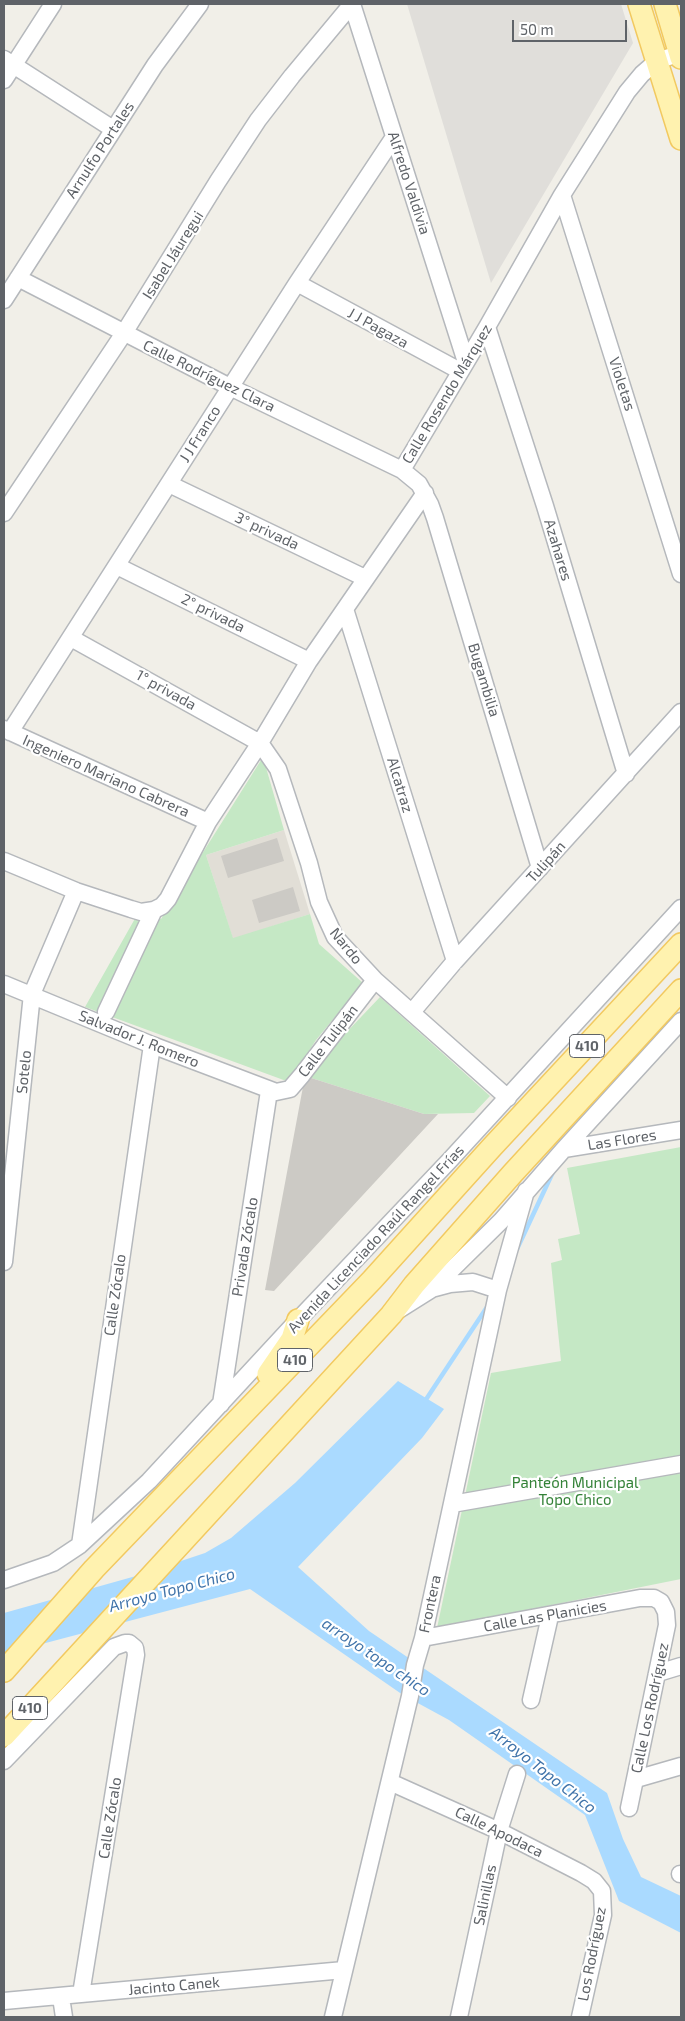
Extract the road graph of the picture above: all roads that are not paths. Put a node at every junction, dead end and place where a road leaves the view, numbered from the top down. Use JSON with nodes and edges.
{"nodes":[{"id":1,"x":53,"y":4,"type":"edge"},
{"id":2,"x":200,"y":4,"type":"edge"},
{"id":3,"x":352,"y":4,"type":"edge"},
{"id":4,"x":638,"y":4,"type":"edge"},
{"id":5,"x":665,"y":4,"type":"edge"},
{"id":6,"x":681,"y":55,"type":"edge"},
{"id":7,"x":657,"y":61,"type":"junction"},
{"id":8,"x":9,"y":62,"type":"edge"},
{"id":9,"x":4,"y":80,"type":"edge"},
{"id":10,"x":113,"y":129,"type":"junction"},
{"id":11,"x":394,"y":137,"type":"junction"},
{"id":12,"x":681,"y":139,"type":"edge"},
{"id":13,"x":562,"y":195,"type":"junction"},
{"id":14,"x":18,"y":278,"type":"junction"},
{"id":15,"x":297,"y":283,"type":"junction"},
{"id":16,"x":4,"y":300,"type":"edge"},
{"id":17,"x":487,"y":327,"type":"junction"},
{"id":18,"x":124,"y":333,"type":"junction"},
{"id":19,"x":463,"y":367,"type":"junction"},
{"id":20,"x":230,"y":387,"type":"junction"},
{"id":21,"x":402,"y":470,"type":"junction"},
{"id":22,"x":169,"y":484,"type":"junction"},
{"id":23,"x":425,"y":493,"type":"junction"},
{"id":24,"x":4,"y":513,"type":"edge"},
{"id":25,"x":117,"y":566,"type":"junction"},
{"id":26,"x":681,"y":574,"type":"edge"},
{"id":27,"x":365,"y":578,"type":"junction"},
{"id":28,"x":345,"y":608,"type":"junction"},
{"id":29,"x":71,"y":638,"type":"junction"},
{"id":30,"x":309,"y":660,"type":"junction"},
{"id":31,"x":681,"y":712,"type":"edge"},
{"id":32,"x":7,"y":731,"type":"edge"},
{"id":33,"x":260,"y":742,"type":"junction"},
{"id":34,"x":626,"y":774,"type":"junction"},
{"id":35,"x":208,"y":822,"type":"junction"},
{"id":36,"x":4,"y":861,"type":"edge"},
{"id":37,"x":540,"y":868,"type":"junction"},
{"id":38,"x":76,"y":891,"type":"junction"},
{"id":39,"x":681,"y":908,"type":"edge"},
{"id":40,"x":148,"y":911,"type":"junction"},
{"id":41,"x":681,"y":944,"type":"edge"},
{"id":42,"x":454,"y":961,"type":"junction"},
{"id":43,"x":375,"y":980,"type":"junction"},
{"id":44,"x":4,"y":984,"type":"edge"},
{"id":45,"x":681,"y":990,"type":"edge"},
{"id":46,"x":32,"y":994,"type":"junction"},
{"id":47,"x":106,"y":1012,"type":"dead end"},
{"id":48,"x":412,"y":1012,"type":"junction"},
{"id":49,"x":681,"y":1021,"type":"edge"},
{"id":50,"x":152,"y":1045,"type":"junction"},
{"id":51,"x":273,"y":1092,"type":"junction"},
{"id":52,"x":508,"y":1098,"type":"junction"},
{"id":53,"x":681,"y":1130,"type":"edge"},
{"id":54,"x":564,"y":1149,"type":"junction"},
{"id":55,"x":526,"y":1192,"type":"junction"},
{"id":56,"x":4,"y":1262,"type":"edge"},
{"id":57,"x":432,"y":1289,"type":"junction"},
{"id":58,"x":498,"y":1290,"type":"junction"},
{"id":59,"x":391,"y":1315,"type":"junction"},
{"id":60,"x":298,"y":1320,"type":"junction"},
{"id":61,"x":254,"y":1403,"type":"junction"},
{"id":62,"x":221,"y":1404,"type":"junction"},
{"id":63,"x":681,"y":1464,"type":"edge"},
{"id":64,"x":452,"y":1504,"type":"junction"},
{"id":65,"x":80,"y":1545,"type":"junction"},
{"id":66,"x":4,"y":1580,"type":"edge"},
{"id":67,"x":664,"y":1607,"type":"joint"},
{"id":68,"x":550,"y":1616,"type":"junction"},
{"id":69,"x":423,"y":1638,"type":"junction"},
{"id":70,"x":9,"y":1666,"type":"edge"},
{"id":71,"x":681,"y":1666,"type":"edge"},
{"id":72,"x":658,"y":1672,"type":"junction"},
{"id":73,"x":531,"y":1700,"type":"dead end"},
{"id":74,"x":4,"y":1736,"type":"edge"},
{"id":75,"x":4,"y":1761,"type":"edge"},
{"id":76,"x":681,"y":1766,"type":"edge"},
{"id":77,"x":517,"y":1774,"type":"dead end"},
{"id":78,"x":636,"y":1779,"type":"junction"},
{"id":79,"x":390,"y":1782,"type":"junction"},
{"id":80,"x":629,"y":1808,"type":"dead end"},
{"id":81,"x":499,"y":1831,"type":"junction"},
{"id":82,"x":602,"y":1891,"type":"joint"},
{"id":83,"x":344,"y":1970,"type":"junction"},
{"id":84,"x":81,"y":1994,"type":"junction"},
{"id":85,"x":61,"y":1997,"type":"junction"},
{"id":86,"x":4,"y":2001,"type":"edge"},
{"id":87,"x":64,"y":2017,"type":"edge"},
{"id":88,"x":333,"y":2017,"type":"edge"},
{"id":89,"x":458,"y":2017,"type":"edge"},
{"id":90,"x":580,"y":2017,"type":"edge"}],
"edges":[{"from":1,"to":8,"type":"street"},
{"from":2,"to":10,"type":"street","name":"Arnulfo Portales"},
{"from":3,"to":11,"type":"street","name":"Alfredo Valdivia"},
{"from":3,"to":18,"type":"street","name":"Isabel Jáuregui"},
{"from":4,"to":7,"type":"main road"},
{"from":5,"to":6,"type":"main road"},
{"from":6,"to":7,"type":"street"},
{"from":7,"to":12,"type":"main road"},
{"from":7,"to":13,"type":"street","name":"Calle Rosendo Márquez"},
{"from":8,"to":9,"type":"street"},
{"from":8,"to":10,"type":"street"},
{"from":10,"to":14,"type":"street","name":"Arnulfo Portales"},
{"from":11,"to":15,"type":"street","name":"J J Franco"},
{"from":11,"to":19,"type":"street","name":"Alfredo Valdivia"},
{"from":13,"to":17,"type":"street","name":"Calle Rosendo Márquez"},
{"from":13,"to":26,"type":"street","name":"Violetas"},
{"from":14,"to":16,"type":"street","name":"Arnulfo Portales"},
{"from":14,"to":18,"type":"street","name":"Calle Rodríguez Clara"},
{"from":15,"to":19,"type":"street","name":"J J Pagaza"},
{"from":15,"to":20,"type":"street","name":"J J Franco"},
{"from":17,"to":19,"type":"street","name":"Calle Rosendo Márquez"},
{"from":17,"to":34,"type":"street","name":"Azahares"},
{"from":18,"to":20,"type":"street","name":"Calle Rodríguez Clara"},
{"from":18,"to":24,"type":"street","name":"Isabel Jáuregui"},
{"from":19,"to":21,"type":"street","name":"Calle Rosendo Márquez"},
{"from":20,"to":21,"type":"street","name":"Calle Rodríguez Clara"},
{"from":20,"to":22,"type":"street","name":"J J Franco"},
{"from":21,"to":23,"type":"street","name":"Calle Rosendo Márquez"},
{"from":22,"to":25,"type":"street","name":"J J Franco"},
{"from":22,"to":27,"type":"street","name":"3° privada"},
{"from":23,"to":27,"type":"street"},
{"from":23,"to":37,"type":"street","name":"Bugambilia"},
{"from":25,"to":29,"type":"street","name":"J J Franco"},
{"from":25,"to":30,"type":"street","name":"2° privada"},
{"from":27,"to":28,"type":"street"},
{"from":28,"to":30,"type":"street"},
{"from":28,"to":42,"type":"street","name":"Alcatraz"},
{"from":29,"to":32,"type":"street","name":"J J Franco"},
{"from":29,"to":33,"type":"street","name":"1° privada"},
{"from":30,"to":33,"type":"street"},
{"from":31,"to":34,"type":"street","name":"Tulipán"},
{"from":32,"to":35,"type":"street","name":"Ingeniero Mariano Cabrera"},
{"from":33,"to":35,"type":"street"},
{"from":33,"to":43,"type":"street","name":"Nardo"},
{"from":34,"to":37,"type":"street","name":"Tulipán"},
{"from":35,"to":40,"type":"street"},
{"from":36,"to":38,"type":"street"},
{"from":37,"to":42,"type":"street","name":"Tulipán"},
{"from":38,"to":40,"type":"street"},
{"from":38,"to":46,"type":"street","name":"Sotelo"},
{"from":39,"to":52,"type":"street","name":"Avenida Licenciado Raúl Rangel Frías"},
{"from":40,"to":47,"type":"street"},
{"from":41,"to":61,"type":"main road","number":"410"},
{"from":42,"to":48,"type":"street","name":"Tulipán"},
{"from":43,"to":48,"type":"street","name":"Nardo"},
{"from":43,"to":51,"type":"street","name":"Calle Tulipán"},
{"from":44,"to":46,"type":"street","name":"Salvador J. Romero"},
{"from":45,"to":59,"type":"main road","number":"410"},
{"from":46,"to":50,"type":"street","name":"Salvador J. Romero"},
{"from":46,"to":56,"type":"street","name":"Sotelo"},
{"from":48,"to":52,"type":"street","name":"Nardo"},
{"from":49,"to":54,"type":"street"},
{"from":50,"to":51,"type":"street","name":"Salvador J. Romero"},
{"from":50,"to":65,"type":"street","name":"Calle Zócalo"},
{"from":51,"to":62,"type":"street","name":"Privada Zócalo"},
{"from":52,"to":60,"type":"street","name":"Avenida Licenciado Raúl Rangel Frías"},
{"from":53,"to":54,"type":"street","name":"Las Flores"},
{"from":54,"to":55,"type":"street"},
{"from":55,"to":57,"type":"street"},
{"from":55,"to":58,"type":"street","name":"Frontera"},
{"from":57,"to":58,"type":"street"},
{"from":57,"to":59,"type":"street"},
{"from":58,"to":64,"type":"street","name":"Frontera"},
{"from":59,"to":74,"type":"main road","number":"410"},
{"from":60,"to":61,"type":"main road"},
{"from":60,"to":62,"type":"street","name":"Avenida Licenciado Raúl Rangel Frías"},
{"from":61,"to":70,"type":"main road","number":"410"},
{"from":62,"to":65,"type":"street","name":"Avenida Licenciado Raúl Rangel Frías"},
{"from":63,"to":64,"type":"street"},
{"from":64,"to":69,"type":"street","name":"Frontera"},
{"from":65,"to":66,"type":"street","name":"Avenida Licenciado Raúl Rangel Frías"},
{"from":67,"to":68,"type":"street","name":"Calle Las Planicies"},
{"from":67,"to":72,"type":"street","name":"Calle Los Rodríguez"},
{"from":68,"to":69,"type":"street","name":"Calle Las Planicies"},
{"from":68,"to":73,"type":"street"},
{"from":69,"to":79,"type":"street","name":"Frontera"},
{"from":71,"to":72,"type":"street"},
{"from":72,"to":78,"type":"street","name":"Calle Los Rodríguez"},
{"from":75,"to":84,"type":"street","name":"Calle Zócalo"},
{"from":76,"to":78,"type":"street"},
{"from":77,"to":81,"type":"street","name":"Salinillas"},
{"from":78,"to":80,"type":"street","name":"Calle Los Rodríguez"},
{"from":79,"to":81,"type":"street","name":"Calle Apodaca"},
{"from":79,"to":83,"type":"street","name":"Frontera"},
{"from":81,"to":82,"type":"street","name":"Calle Apodaca"},
{"from":81,"to":89,"type":"street","name":"Salinillas"},
{"from":82,"to":90,"type":"street","name":"Los Rodríguez"},
{"from":83,"to":84,"type":"street","name":"Jacinto Canek"},
{"from":83,"to":88,"type":"street","name":"Frontera"},
{"from":84,"to":85,"type":"street","name":"Jacinto Canek"},
{"from":85,"to":86,"type":"street","name":"Jacinto Canek"},
{"from":85,"to":87,"type":"street"}]}
